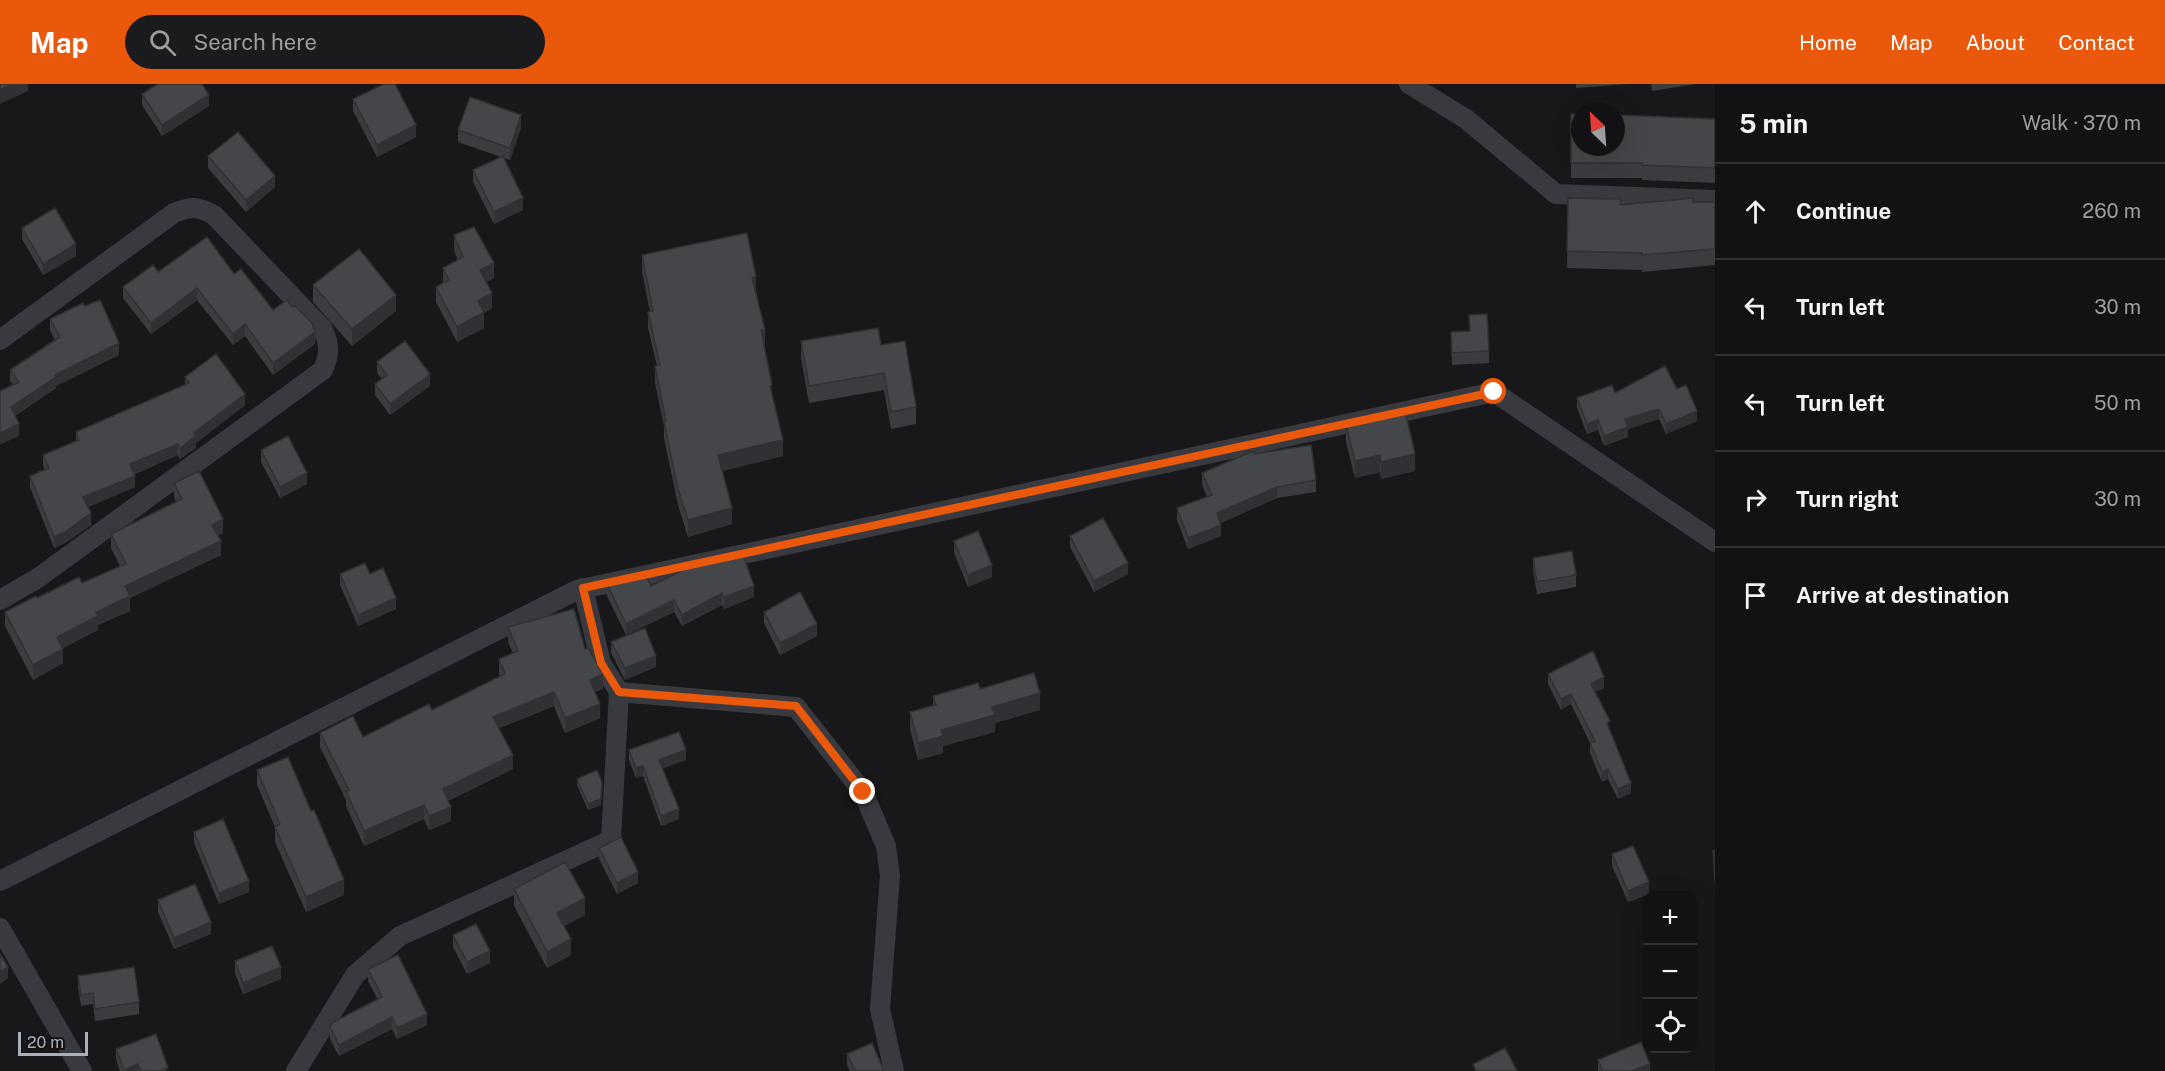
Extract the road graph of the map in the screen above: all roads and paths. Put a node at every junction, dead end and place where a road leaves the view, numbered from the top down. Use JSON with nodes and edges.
{"nodes":[{"id":1,"x":1409,"y":84,"type":"edge"},
{"id":2,"x":1715,"y":200,"type":"edge"},
{"id":3,"x":0,"y":340,"type":"edge"},
{"id":4,"x":1715,"y":542,"type":"edge"},
{"id":5,"x":583,"y":588,"type":"junction"},
{"id":6,"x":0,"y":600,"type":"edge"},
{"id":7,"x":619,"y":692,"type":"junction"},
{"id":8,"x":0,"y":881,"type":"edge"},
{"id":9,"x":0,"y":928,"type":"edge"},
{"id":10,"x":82,"y":1071,"type":"edge"},
{"id":11,"x":296,"y":1071,"type":"edge"},
{"id":12,"x":894,"y":1071,"type":"edge"}],
"edges":[{"from":1,"to":2,"type":"street"},
{"from":3,"to":6,"type":"street"},
{"from":4,"to":5,"type":"street"},
{"from":5,"to":7,"type":"street"},
{"from":5,"to":8,"type":"street"},
{"from":7,"to":11,"type":"street"},
{"from":7,"to":12,"type":"street"},
{"from":9,"to":10,"type":"street"}]}
